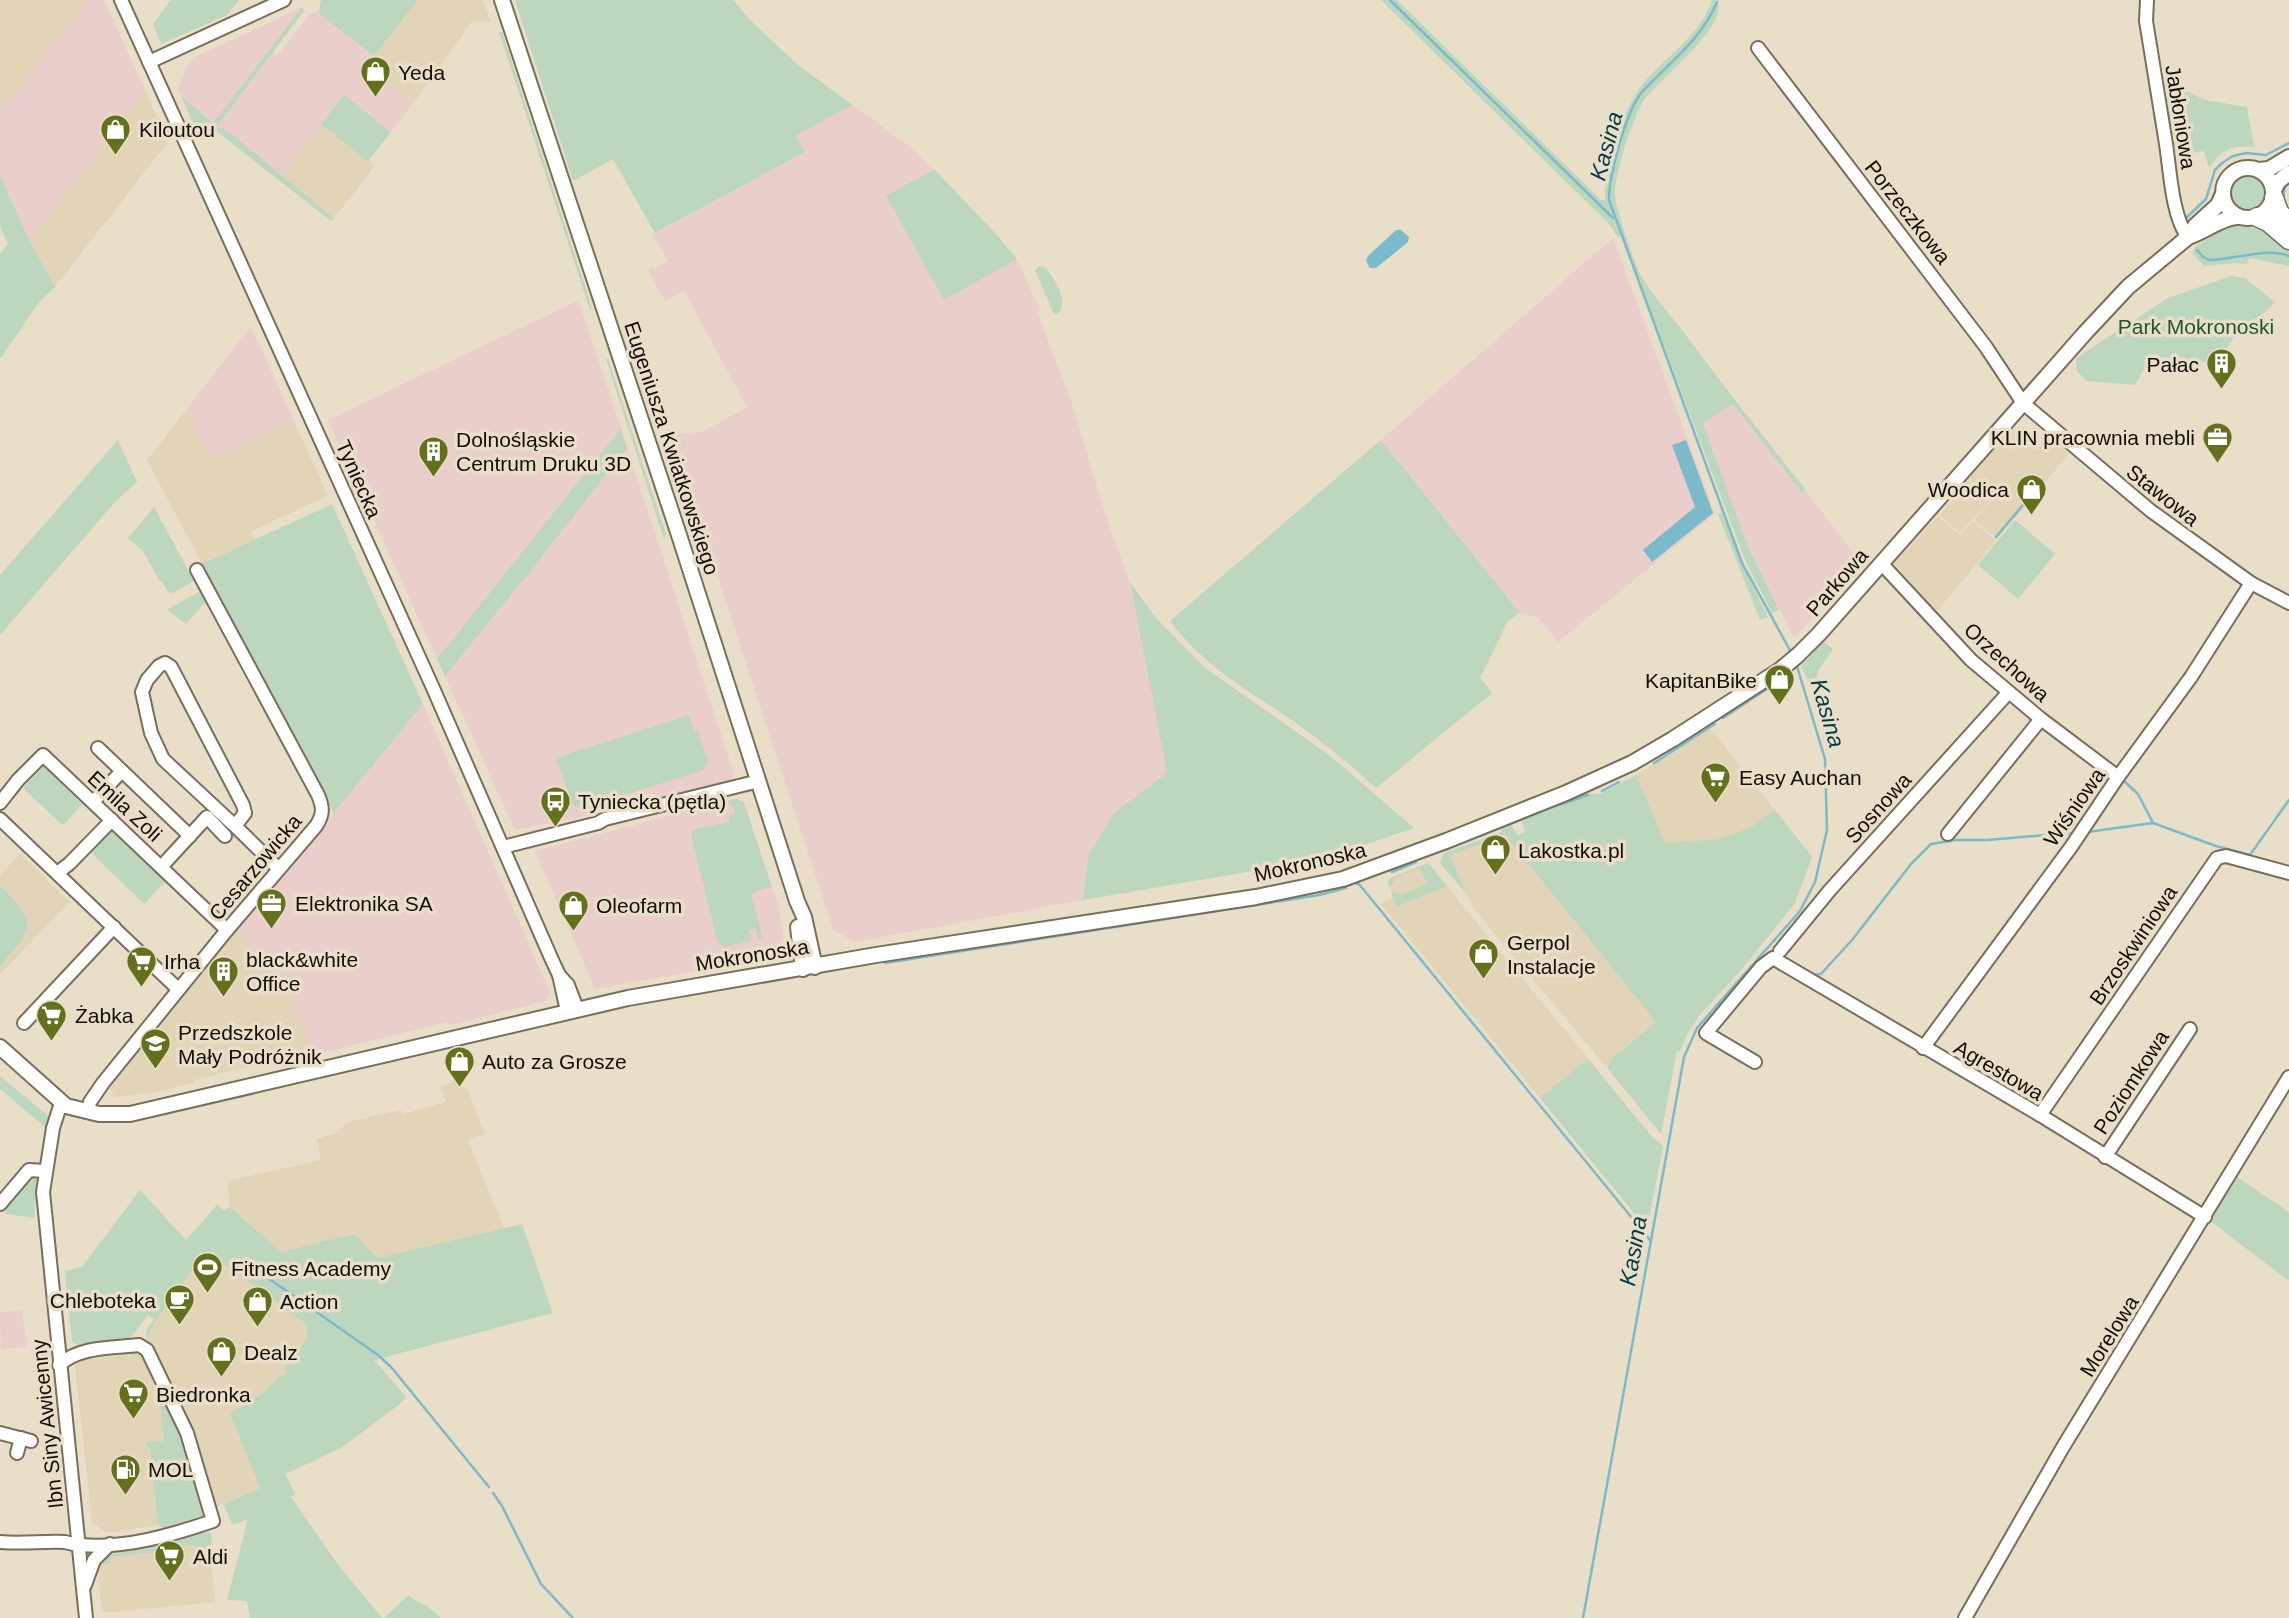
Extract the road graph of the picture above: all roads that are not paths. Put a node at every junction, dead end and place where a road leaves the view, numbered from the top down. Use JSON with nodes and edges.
{"nodes":[{"id":1,"x":121,"y":0,"type":"edge"},
{"id":2,"x":284,"y":0,"type":"edge"},
{"id":3,"x":2147,"y":0,"type":"edge"},
{"id":4,"x":504,"y":3,"type":"edge"},
{"id":5,"x":1759,"y":48,"type":"dead end"},
{"id":6,"x":149,"y":62,"type":"junction"},
{"id":7,"x":2289,"y":157,"type":"edge"},
{"id":8,"x":2259,"y":170,"type":"junction"},
{"id":9,"x":2289,"y":173,"type":"edge"},
{"id":10,"x":2274,"y":194,"type":"junction"},
{"id":11,"x":2222,"y":196,"type":"junction"},
{"id":12,"x":2257,"y":216,"type":"junction"},
{"id":13,"x":2238,"y":217,"type":"junction"},
{"id":14,"x":2289,"y":223,"type":"edge"},
{"id":15,"x":2188,"y":237,"type":"junction"},
{"id":16,"x":2289,"y":240,"type":"edge"},
{"id":17,"x":2023,"y":403,"type":"junction"},
{"id":18,"x":1881,"y":563,"type":"junction"},
{"id":19,"x":197,"y":570,"type":"dead end"},
{"id":20,"x":2252,"y":583,"type":"junction"},
{"id":21,"x":2289,"y":603,"type":"edge"},
{"id":22,"x":2008,"y":693,"type":"junction"},
{"id":23,"x":2040,"y":719,"type":"junction"},
{"id":24,"x":98,"y":748,"type":"dead end"},
{"id":25,"x":121,"y":772,"type":"junction"},
{"id":26,"x":2118,"y":777,"type":"junction"},
{"id":27,"x":759,"y":780,"type":"junction"},
{"id":28,"x":93,"y":802,"type":"junction"},
{"id":29,"x":0,"y":803,"type":"edge"},
{"id":30,"x":0,"y":820,"type":"edge"},
{"id":31,"x":112,"y":820,"type":"junction"},
{"id":32,"x":235,"y":826,"type":"junction"},
{"id":33,"x":1948,"y":834,"type":"dead end"},
{"id":34,"x":190,"y":836,"type":"junction"},
{"id":35,"x":225,"y":836,"type":"dead end"},
{"id":36,"x":1436,"y":845,"type":"joint"},
{"id":37,"x":503,"y":848,"type":"junction"},
{"id":38,"x":161,"y":867,"type":"junction"},
{"id":39,"x":278,"y":868,"type":"junction"},
{"id":40,"x":57,"y":873,"type":"junction"},
{"id":41,"x":2289,"y":873,"type":"edge"},
{"id":42,"x":114,"y":927,"type":"junction"},
{"id":43,"x":227,"y":930,"type":"junction"},
{"id":44,"x":1776,"y":955,"type":"junction"},
{"id":45,"x":809,"y":968,"type":"junction"},
{"id":46,"x":178,"y":989,"type":"junction"},
{"id":47,"x":572,"y":1010,"type":"junction"},
{"id":48,"x":23,"y":1023,"type":"dead end"},
{"id":49,"x":2190,"y":1029,"type":"dead end"},
{"id":50,"x":0,"y":1047,"type":"edge"},
{"id":51,"x":1923,"y":1048,"type":"junction"},
{"id":52,"x":1755,"y":1062,"type":"dead end"},
{"id":53,"x":2289,"y":1077,"type":"edge"},
{"id":54,"x":61,"y":1103,"type":"junction"},
{"id":55,"x":82,"y":1111,"type":"junction"},
{"id":56,"x":2040,"y":1115,"type":"junction"},
{"id":57,"x":2105,"y":1157,"type":"junction"},
{"id":58,"x":45,"y":1171,"type":"junction"},
{"id":59,"x":0,"y":1205,"type":"edge"},
{"id":60,"x":2205,"y":1217,"type":"junction"},
{"id":61,"x":57,"y":1341,"type":"junction"},
{"id":62,"x":79,"y":1353,"type":"junction"},
{"id":63,"x":59,"y":1365,"type":"junction"},
{"id":64,"x":1,"y":1437,"type":"edge"},
{"id":65,"x":17,"y":1453,"type":"dead end"},
{"id":66,"x":0,"y":1542,"type":"edge"},
{"id":67,"x":110,"y":1544,"type":"junction"},
{"id":68,"x":79,"y":1545,"type":"junction"},
{"id":69,"x":83,"y":1589,"type":"junction"},
{"id":70,"x":86,"y":1618,"type":"edge"},
{"id":71,"x":1965,"y":1618,"type":"edge"}],
"edges":[{"from":1,"to":6,"type":"street","name":"Tyniecka"},
{"from":2,"to":6,"type":"street"},
{"from":3,"to":15,"type":"street","name":"Jabłoniowa"},
{"from":4,"to":27,"type":"main road","name":"Eugeniusza Kwiatkowskiego"},
{"from":5,"to":17,"type":"street","name":"Porzeczkowa"},
{"from":6,"to":37,"type":"street","name":"Tyniecka"},
{"from":7,"to":8,"type":"main road"},
{"from":8,"to":10,"type":"main road"},
{"from":8,"to":11,"type":"main road"},
{"from":9,"to":10,"type":"main road"},
{"from":10,"to":12,"type":"main road"},
{"from":10,"to":14,"type":"highway"},
{"from":11,"to":13,"type":"main road"},
{"from":11,"to":15,"type":"main road","name":"Parkowa"},
{"from":12,"to":13,"type":"main road"},
{"from":12,"to":16,"type":"highway"},
{"from":13,"to":15,"type":"main road","name":"Parkowa"},
{"from":15,"to":17,"type":"main road","name":"Parkowa"},
{"from":17,"to":18,"type":"main road","name":"Parkowa"},
{"from":17,"to":20,"type":"street","name":"Stawowa"},
{"from":18,"to":22,"type":"street","name":"Orzechowa"},
{"from":18,"to":36,"type":"main road","name":"Parkowa"},
{"from":19,"to":39,"type":"street","name":"Cesarzowicka"},
{"from":20,"to":21,"type":"street","name":"Stawowa"},
{"from":20,"to":26,"type":"street","name":"Wiśniowa"},
{"from":22,"to":23,"type":"street","name":"Orzechowa"},
{"from":22,"to":44,"type":"street","name":"Sosnowa"},
{"from":23,"to":26,"type":"street","name":"Orzechowa"},
{"from":23,"to":33,"type":"street"},
{"from":24,"to":25,"type":"street"},
{"from":25,"to":28,"type":"street"},
{"from":25,"to":34,"type":"street"},
{"from":26,"to":51,"type":"street","name":"Wiśniowa"},
{"from":27,"to":37,"type":"street"},
{"from":27,"to":45,"type":"main road","name":"Eugeniusza Kwiatkowskiego"},
{"from":28,"to":29,"type":"street","name":"Emila Zoli"},
{"from":28,"to":31,"type":"street","name":"Emila Zoli"},
{"from":30,"to":40,"type":"street"},
{"from":31,"to":38,"type":"street","name":"Emila Zoli"},
{"from":31,"to":40,"type":"street"},
{"from":32,"to":32,"type":"street"},
{"from":32,"to":39,"type":"street"},
{"from":34,"to":35,"type":"street"},
{"from":34,"to":38,"type":"street"},
{"from":36,"to":45,"type":"main road","name":"Mokronoska"},
{"from":37,"to":47,"type":"street","name":"Tyniecka"},
{"from":38,"to":43,"type":"street","name":"Emila Zoli"},
{"from":39,"to":43,"type":"street","name":"Cesarzowicka"},
{"from":40,"to":42,"type":"street"},
{"from":41,"to":56,"type":"street","name":"Brzoskwiniowa"},
{"from":42,"to":46,"type":"street"},
{"from":42,"to":48,"type":"street"},
{"from":43,"to":46,"type":"street","name":"Cesarzowicka"},
{"from":44,"to":51,"type":"street","name":"Agrestowa"},
{"from":44,"to":52,"type":"street","name":"Sosnowa"},
{"from":45,"to":47,"type":"main road","name":"Mokronoska"},
{"from":46,"to":55,"type":"street","name":"Cesarzowicka"},
{"from":47,"to":55,"type":"main road","name":"Mokronoska"},
{"from":49,"to":57,"type":"street","name":"Poziomkowa"},
{"from":50,"to":54,"type":"main road"},
{"from":51,"to":56,"type":"street","name":"Agrestowa"},
{"from":53,"to":60,"type":"street","name":"Morelowa"},
{"from":54,"to":55,"type":"main road"},
{"from":54,"to":58,"type":"street","name":"Ibn Siny Awicenny"},
{"from":56,"to":57,"type":"street","name":"Agrestowa"},
{"from":57,"to":60,"type":"street","name":"Agrestowa"},
{"from":58,"to":59,"type":"street"},
{"from":58,"to":61,"type":"street","name":"Ibn Siny Awicenny"},
{"from":60,"to":71,"type":"street","name":"Morelowa"},
{"from":61,"to":62,"type":"street"},
{"from":61,"to":63,"type":"street","name":"Ibn Siny Awicenny"},
{"from":62,"to":63,"type":"street"},
{"from":62,"to":67,"type":"street"},
{"from":63,"to":68,"type":"street","name":"Ibn Siny Awicenny"},
{"from":64,"to":65,"type":"street"},
{"from":66,"to":68,"type":"street"},
{"from":67,"to":68,"type":"street"},
{"from":67,"to":69,"type":"street"},
{"from":68,"to":69,"type":"street","name":"Ibn Siny Awicenny"},
{"from":69,"to":70,"type":"street","name":"Ibn Siny Awicenny"}]}
